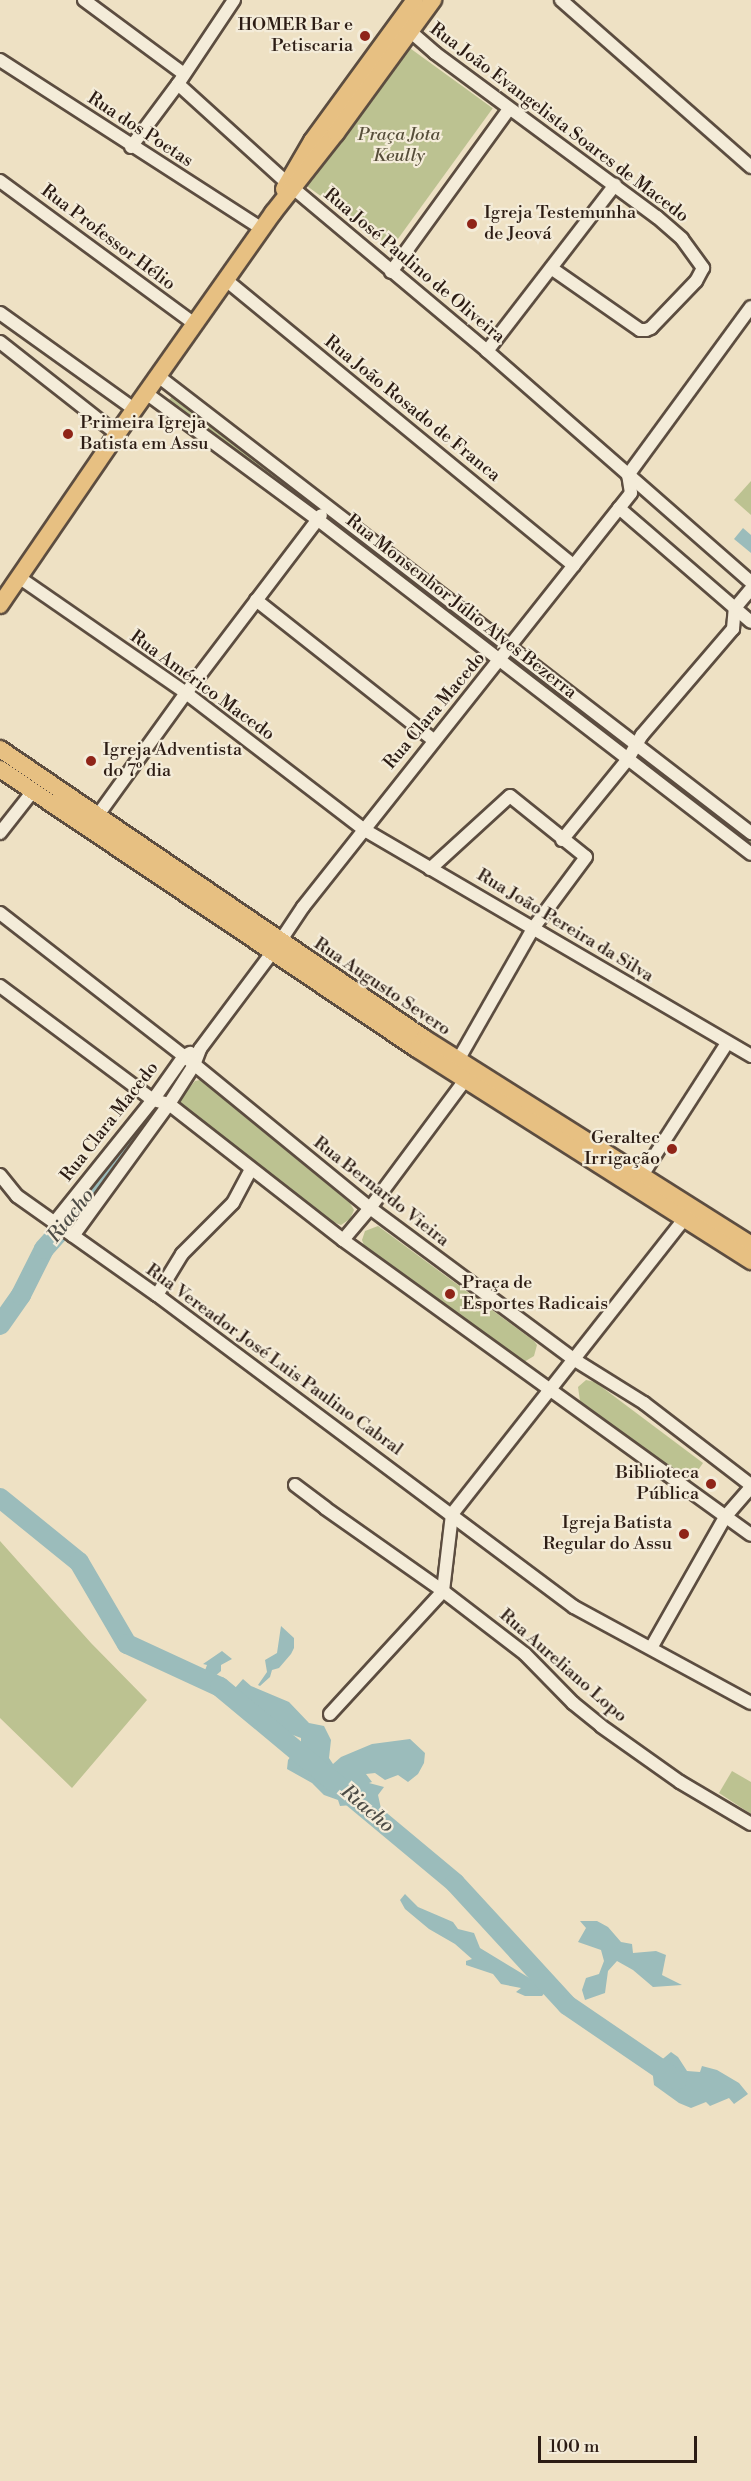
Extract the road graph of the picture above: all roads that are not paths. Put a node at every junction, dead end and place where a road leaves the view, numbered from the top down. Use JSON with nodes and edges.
{"nodes":[{"id":1,"x":84,"y":0,"type":"edge"},
{"id":2,"x":234,"y":0,"type":"edge"},
{"id":3,"x":415,"y":0,"type":"edge"},
{"id":4,"x":433,"y":0,"type":"edge"},
{"id":5,"x":561,"y":0,"type":"edge"},
{"id":6,"x":411,"y":32,"type":"junction"},
{"id":7,"x":0,"y":60,"type":"edge"},
{"id":8,"x":181,"y":79,"type":"junction"},
{"id":9,"x":509,"y":109,"type":"junction"},
{"id":10,"x":132,"y":147,"type":"junction"},
{"id":11,"x":751,"y":167,"type":"edge"},
{"id":12,"x":291,"y":185,"type":"junction"},
{"id":13,"x":615,"y":185,"type":"junction"},
{"id":14,"x":2,"y":188,"type":"edge"},
{"id":15,"x":262,"y":230,"type":"junction"},
{"id":16,"x":552,"y":268,"type":"junction"},
{"id":17,"x":392,"y":272,"type":"junction"},
{"id":18,"x":226,"y":280,"type":"junction"},
{"id":19,"x":750,"y":310,"type":"edge"},
{"id":20,"x":0,"y":313,"type":"edge"},
{"id":21,"x":195,"y":324,"type":"junction"},
{"id":22,"x":0,"y":342,"type":"edge"},
{"id":23,"x":487,"y":351,"type":"junction"},
{"id":24,"x":158,"y":376,"type":"junction"},
{"id":25,"x":146,"y":393,"type":"junction"},
{"id":26,"x":134,"y":409,"type":"junction"},
{"id":27,"x":117,"y":434,"type":"junction"},
{"id":28,"x":628,"y":475,"type":"junction"},
{"id":29,"x":328,"y":507,"type":"junction"},
{"id":30,"x":619,"y":508,"type":"junction"},
{"id":31,"x":317,"y":519,"type":"junction"},
{"id":32,"x":574,"y":566,"type":"junction"},
{"id":33,"x":20,"y":578,"type":"junction"},
{"id":34,"x":751,"y":582,"type":"edge"},
{"id":35,"x":751,"y":589,"type":"edge"},
{"id":36,"x":2,"y":597,"type":"edge"},
{"id":37,"x":256,"y":600,"type":"junction"},
{"id":38,"x":735,"y":608,"type":"junction"},
{"id":39,"x":751,"y":622,"type":"edge"},
{"id":40,"x":510,"y":648,"type":"junction"},
{"id":41,"x":500,"y":661,"type":"junction"},
{"id":42,"x":186,"y":693,"type":"junction"},
{"id":43,"x":433,"y":740,"type":"junction"},
{"id":44,"x":634,"y":745,"type":"junction"},
{"id":45,"x":0,"y":749,"type":"edge"},
{"id":46,"x":627,"y":759,"type":"junction"},
{"id":47,"x":0,"y":769,"type":"edge"},
{"id":48,"x":33,"y":790,"type":"junction"},
{"id":49,"x":98,"y":815,"type":"junction"},
{"id":50,"x":361,"y":828,"type":"junction"},
{"id":51,"x":0,"y":833,"type":"edge"},
{"id":52,"x":751,"y":833,"type":"edge"},
{"id":53,"x":562,"y":840,"type":"junction"},
{"id":54,"x":751,"y":854,"type":"edge"},
{"id":55,"x":430,"y":869,"type":"junction"},
{"id":56,"x":0,"y":913,"type":"edge"},
{"id":57,"x":534,"y":927,"type":"junction"},
{"id":58,"x":277,"y":947,"type":"junction"},
{"id":59,"x":0,"y":986,"type":"edge"},
{"id":60,"x":727,"y":1043,"type":"junction"},
{"id":61,"x":421,"y":1044,"type":"junction"},
{"id":62,"x":200,"y":1049,"type":"junction"},
{"id":63,"x":184,"y":1056,"type":"junction"},
{"id":64,"x":751,"y":1056,"type":"edge"},
{"id":65,"x":458,"y":1060,"type":"junction"},
{"id":66,"x":194,"y":1065,"type":"junction"},
{"id":67,"x":465,"y":1080,"type":"junction"},
{"id":68,"x":153,"y":1100,"type":"junction"},
{"id":69,"x":169,"y":1104,"type":"junction"},
{"id":70,"x":251,"y":1169,"type":"junction"},
{"id":71,"x":0,"y":1175,"type":"edge"},
{"id":72,"x":641,"y":1177,"type":"junction"},
{"id":73,"x":370,"y":1208,"type":"junction"},
{"id":74,"x":688,"y":1215,"type":"junction"},
{"id":75,"x":54,"y":1223,"type":"junction"},
{"id":76,"x":74,"y":1236,"type":"junction"},
{"id":77,"x":343,"y":1240,"type":"junction"},
{"id":78,"x":751,"y":1245,"type":"edge"},
{"id":79,"x":751,"y":1261,"type":"edge"},
{"id":80,"x":157,"y":1295,"type":"junction"},
{"id":81,"x":575,"y":1360,"type":"junction"},
{"id":82,"x":551,"y":1390,"type":"junction"},
{"id":83,"x":295,"y":1485,"type":"dead end"},
{"id":84,"x":751,"y":1486,"type":"edge"},
{"id":85,"x":452,"y":1514,"type":"junction"},
{"id":86,"x":725,"y":1517,"type":"junction"},
{"id":87,"x":751,"y":1535,"type":"edge"},
{"id":88,"x":443,"y":1591,"type":"junction"},
{"id":89,"x":651,"y":1648,"type":"junction"},
{"id":90,"x":751,"y":1703,"type":"edge"},
{"id":91,"x":330,"y":1714,"type":"dead end"},
{"id":92,"x":751,"y":1824,"type":"edge"}],
"edges":[{"from":1,"to":8,"type":"street","name":"Rua José Paulino de Oliveira"},
{"from":2,"to":8,"type":"street"},
{"from":3,"to":12,"type":"main road"},
{"from":4,"to":6,"type":"main road"},
{"from":5,"to":11,"type":"street"},
{"from":6,"to":9,"type":"street","name":"Rua João Evangelista Soares de Macedo"},
{"from":6,"to":12,"type":"main road"},
{"from":7,"to":10,"type":"street","name":"Rua dos Poetas"},
{"from":8,"to":10,"type":"street"},
{"from":8,"to":12,"type":"street","name":"Rua José Paulino de Oliveira"},
{"from":9,"to":13,"type":"street","name":"Rua João Evangelista Soares de Macedo"},
{"from":9,"to":17,"type":"street"},
{"from":10,"to":15,"type":"street","name":"Rua dos Poetas"},
{"from":12,"to":15,"type":"main road"},
{"from":12,"to":17,"type":"street","name":"Rua José Paulino de Oliveira"},
{"from":13,"to":16,"type":"street"},
{"from":13,"to":16,"type":"street","name":"Rua João Evangelista Soares de Macedo"},
{"from":14,"to":21,"type":"street","name":"Rua Professor Hélio"},
{"from":15,"to":18,"type":"main road"},
{"from":16,"to":23,"type":"street"},
{"from":17,"to":23,"type":"street","name":"Rua José Paulino de Oliveira"},
{"from":18,"to":21,"type":"main road"},
{"from":18,"to":32,"type":"street","name":"Rua João Rosado de Franca"},
{"from":19,"to":28,"type":"street","name":"Rua Clara Macedo"},
{"from":20,"to":26,"type":"street"},
{"from":21,"to":24,"type":"main road"},
{"from":22,"to":27,"type":"street"},
{"from":23,"to":28,"type":"street","name":"Rua José Paulino de Oliveira"},
{"from":24,"to":25,"type":"main road"},
{"from":24,"to":29,"type":"street","name":"Rua Monsenhor Júlio Alves Bezerra"},
{"from":25,"to":26,"type":"main road"},
{"from":25,"to":31,"type":"street","name":"Rua Monsenhor Júlio Alves Bezerra"},
{"from":26,"to":27,"type":"main road"},
{"from":27,"to":33,"type":"main road"},
{"from":28,"to":30,"type":"street","name":"Rua Clara Macedo"},
{"from":28,"to":34,"type":"street","name":"Rua José Paulino de Oliveira"},
{"from":29,"to":31,"type":"street"},
{"from":29,"to":40,"type":"street","name":"Rua Monsenhor Júlio Alves Bezerra"},
{"from":30,"to":32,"type":"street","name":"Rua Clara Macedo"},
{"from":30,"to":38,"type":"street"},
{"from":31,"to":37,"type":"street"},
{"from":31,"to":41,"type":"street","name":"Rua Monsenhor Júlio Alves Bezerra"},
{"from":32,"to":40,"type":"street","name":"Rua Clara Macedo"},
{"from":33,"to":36,"type":"main road"},
{"from":33,"to":42,"type":"street","name":"Rua Américo Macedo"},
{"from":35,"to":38,"type":"street"},
{"from":37,"to":42,"type":"street"},
{"from":37,"to":43,"type":"street"},
{"from":38,"to":39,"type":"street"},
{"from":38,"to":44,"type":"street"},
{"from":40,"to":41,"type":"street","name":"Rua Clara Macedo"},
{"from":40,"to":44,"type":"street","name":"Rua Monsenhor Júlio Alves Bezerra"},
{"from":41,"to":43,"type":"street","name":"Rua Clara Macedo"},
{"from":41,"to":46,"type":"street","name":"Rua Monsenhor Júlio Alves Bezerra"},
{"from":42,"to":49,"type":"street"},
{"from":42,"to":50,"type":"street","name":"Rua Américo Macedo"},
{"from":43,"to":50,"type":"street","name":"Rua Clara Macedo"},
{"from":44,"to":46,"type":"street"},
{"from":44,"to":52,"type":"street","name":"Rua Monsenhor Júlio Alves Bezerra"},
{"from":45,"to":49,"type":"main road","name":"Rua Augusto Severo"},
{"from":46,"to":53,"type":"street"},
{"from":46,"to":54,"type":"street","name":"Rua Monsenhor Júlio Alves Bezerra"},
{"from":47,"to":48,"type":"main road","name":"Rua Augusto Severo"},
{"from":48,"to":51,"type":"street"},
{"from":48,"to":58,"type":"main road","name":"Rua Augusto Severo"},
{"from":49,"to":58,"type":"main road","name":"Rua Augusto Severo"},
{"from":50,"to":55,"type":"street","name":"Rua João Pereira da Silva"},
{"from":50,"to":58,"type":"street","name":"Rua Clara Macedo"},
{"from":53,"to":55,"type":"street"},
{"from":53,"to":57,"type":"street"},
{"from":55,"to":57,"type":"street","name":"Rua João Pereira da Silva"},
{"from":56,"to":63,"type":"street","name":"Rua Bernardo Vieira"},
{"from":57,"to":60,"type":"street","name":"Rua João Pereira da Silva"},
{"from":57,"to":65,"type":"street"},
{"from":58,"to":61,"type":"main road","name":"Rua Augusto Severo"},
{"from":58,"to":62,"type":"street","name":"Rua Clara Macedo"},
{"from":59,"to":68,"type":"street"},
{"from":60,"to":64,"type":"street","name":"Rua João Pereira da Silva"},
{"from":60,"to":72,"type":"street"},
{"from":61,"to":65,"type":"main road","name":"Rua Augusto Severo"},
{"from":61,"to":67,"type":"main road","name":"Rua Augusto Severo"},
{"from":62,"to":63,"type":"street","name":"Rua Clara Macedo"},
{"from":62,"to":66,"type":"street","name":"Rua Clara Macedo"},
{"from":63,"to":66,"type":"street","name":"Rua Bernardo Vieira"},
{"from":63,"to":68,"type":"street","name":"Rua Clara Macedo"},
{"from":65,"to":72,"type":"main road","name":"Rua Augusto Severo"},
{"from":66,"to":69,"type":"street","name":"Rua Clara Macedo"},
{"from":66,"to":73,"type":"street","name":"Rua Bernardo Vieira"},
{"from":67,"to":73,"type":"street"},
{"from":67,"to":74,"type":"main road","name":"Rua Augusto Severo"},
{"from":68,"to":69,"type":"street"},
{"from":68,"to":75,"type":"street","name":"Rua Clara Macedo"},
{"from":69,"to":70,"type":"street"},
{"from":69,"to":76,"type":"street","name":"Rua Clara Macedo"},
{"from":70,"to":77,"type":"street"},
{"from":70,"to":80,"type":"street"},
{"from":71,"to":75,"type":"street","name":"Rua Vereador José Luis Paulino Cabral"},
{"from":72,"to":74,"type":"main road","name":"Rua Augusto Severo"},
{"from":73,"to":77,"type":"street"},
{"from":73,"to":81,"type":"street","name":"Rua Bernardo Vieira"},
{"from":74,"to":78,"type":"main road","name":"Rua Augusto Severo"},
{"from":74,"to":79,"type":"main road","name":"Rua Augusto Severo"},
{"from":74,"to":81,"type":"street"},
{"from":75,"to":76,"type":"street","name":"Rua Vereador José Luis Paulino Cabral"},
{"from":76,"to":80,"type":"street","name":"Rua Vereador José Luis Paulino Cabral"},
{"from":77,"to":82,"type":"street"},
{"from":80,"to":85,"type":"street","name":"Rua Vereador José Luis Paulino Cabral"},
{"from":81,"to":82,"type":"street"},
{"from":81,"to":84,"type":"street","name":"Rua Bernardo Vieira"},
{"from":82,"to":85,"type":"street"},
{"from":82,"to":86,"type":"street"},
{"from":83,"to":88,"type":"street"},
{"from":84,"to":86,"type":"street","name":"Rua Bernardo Vieira"},
{"from":85,"to":88,"type":"street"},
{"from":85,"to":89,"type":"street","name":"Rua Vereador José Luis Paulino Cabral"},
{"from":86,"to":87,"type":"street"},
{"from":86,"to":89,"type":"street","name":"Rua Bernardo Vieira"},
{"from":88,"to":91,"type":"street"},
{"from":88,"to":92,"type":"street","name":"Rua Aureliano Lopo"},
{"from":89,"to":90,"type":"street","name":"Rua Vereador José Luis Paulino Cabral"}]}
